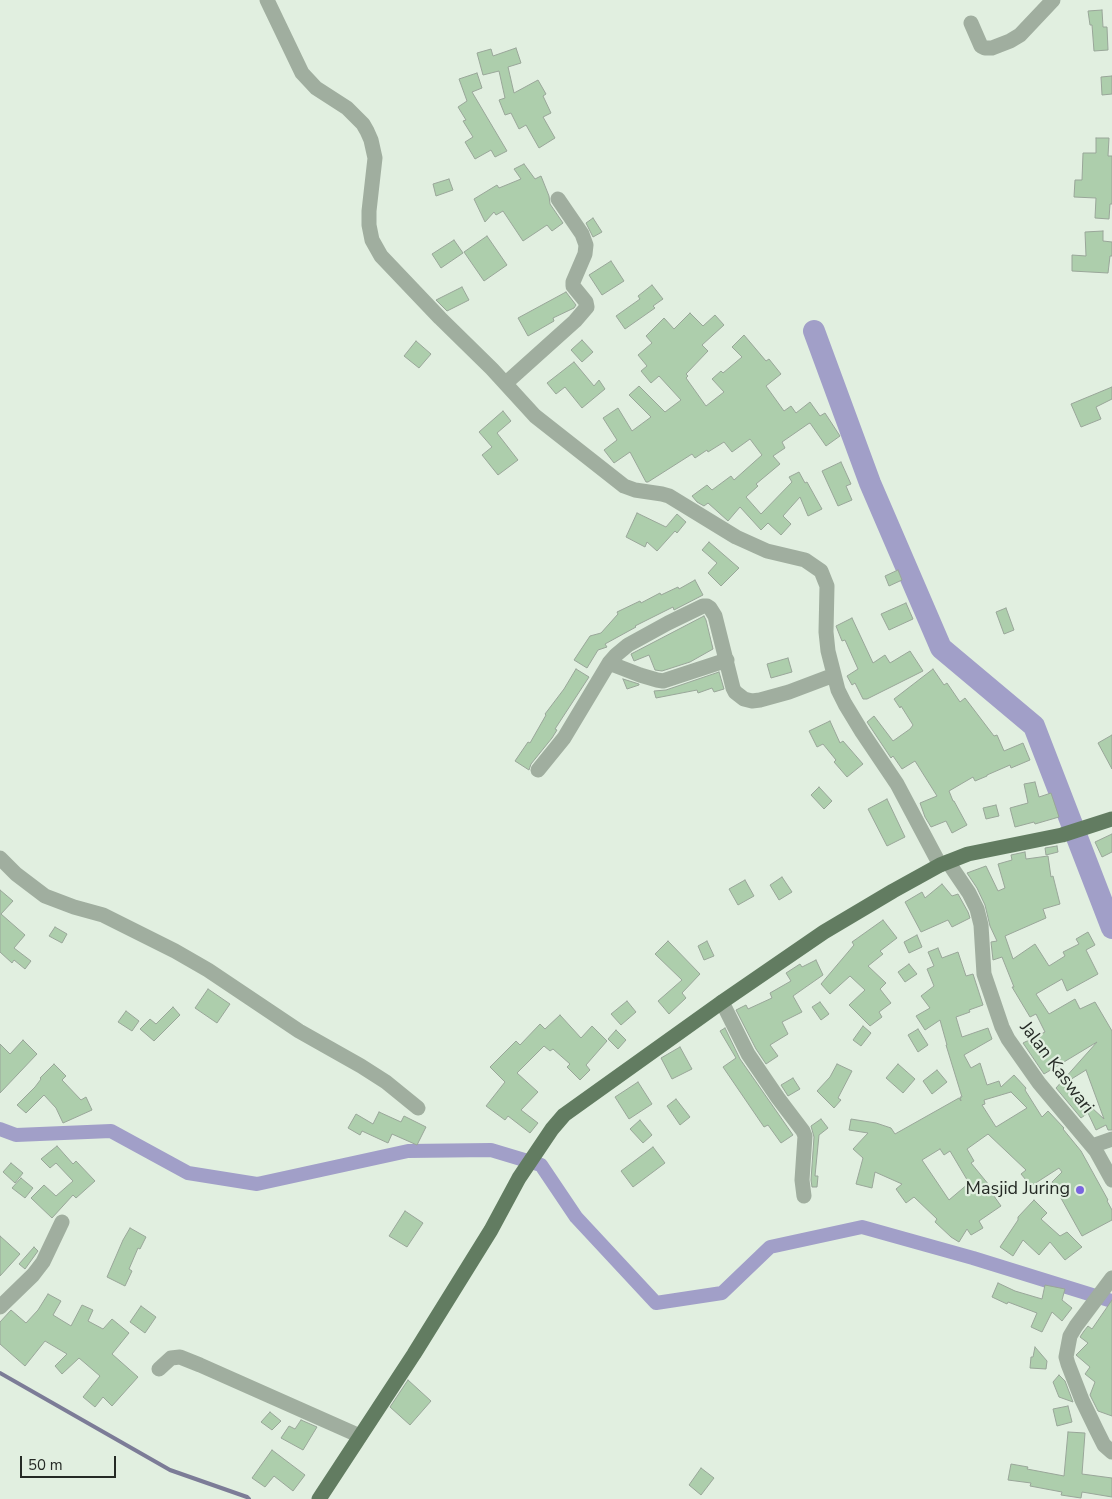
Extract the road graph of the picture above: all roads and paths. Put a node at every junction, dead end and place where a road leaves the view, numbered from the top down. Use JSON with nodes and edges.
{"nodes":[{"id":1,"x":268,"y":0,"type":"edge"},
{"id":2,"x":1053,"y":0,"type":"edge"},
{"id":3,"x":970,"y":23,"type":"dead end"},
{"id":4,"x":558,"y":200,"type":"dead end"},
{"id":5,"x":506,"y":383,"type":"junction"},
{"id":6,"x":727,"y":660,"type":"junction"},
{"id":7,"x":609,"y":663,"type":"junction"},
{"id":8,"x":834,"y":675,"type":"junction"},
{"id":9,"x":538,"y":770,"type":"dead end"},
{"id":10,"x":1112,"y":819,"type":"edge"},
{"id":11,"x":0,"y":858,"type":"edge"},
{"id":12,"x":944,"y":863,"type":"junction"},
{"id":13,"x":722,"y":1002,"type":"junction"},
{"id":14,"x":418,"y":1108,"type":"dead end"},
{"id":15,"x":1112,"y":1139,"type":"edge"},
{"id":16,"x":1092,"y":1146,"type":"junction"},
{"id":17,"x":1112,"y":1180,"type":"edge"},
{"id":18,"x":804,"y":1196,"type":"dead end"},
{"id":19,"x":62,"y":1222,"type":"dead end"},
{"id":20,"x":1112,"y":1278,"type":"edge"},
{"id":21,"x":0,"y":1307,"type":"edge"},
{"id":22,"x":159,"y":1369,"type":"dead end"},
{"id":23,"x":360,"y":1436,"type":"junction"},
{"id":24,"x":1112,"y":1452,"type":"edge"},
{"id":25,"x":319,"y":1499,"type":"edge"}],
"edges":[{"from":1,"to":5,"type":"street","name":"Jalan Kaswari"},
{"from":2,"to":3,"type":"street"},
{"from":4,"to":5,"type":"street"},
{"from":5,"to":8,"type":"street","name":"Jalan Kaswari"},
{"from":6,"to":7,"type":"street"},
{"from":6,"to":7,"type":"street"},
{"from":6,"to":8,"type":"street"},
{"from":7,"to":9,"type":"street"},
{"from":8,"to":12,"type":"street","name":"Jalan Kaswari"},
{"from":10,"to":12,"type":"main road"},
{"from":11,"to":14,"type":"street"},
{"from":12,"to":13,"type":"main road"},
{"from":12,"to":16,"type":"street","name":"Jalan Kaswari"},
{"from":13,"to":18,"type":"street"},
{"from":13,"to":23,"type":"main road"},
{"from":15,"to":16,"type":"street"},
{"from":16,"to":17,"type":"street","name":"Jalan Kaswari"},
{"from":19,"to":21,"type":"street"},
{"from":20,"to":24,"type":"street"},
{"from":22,"to":23,"type":"street"},
{"from":23,"to":25,"type":"main road"}]}
